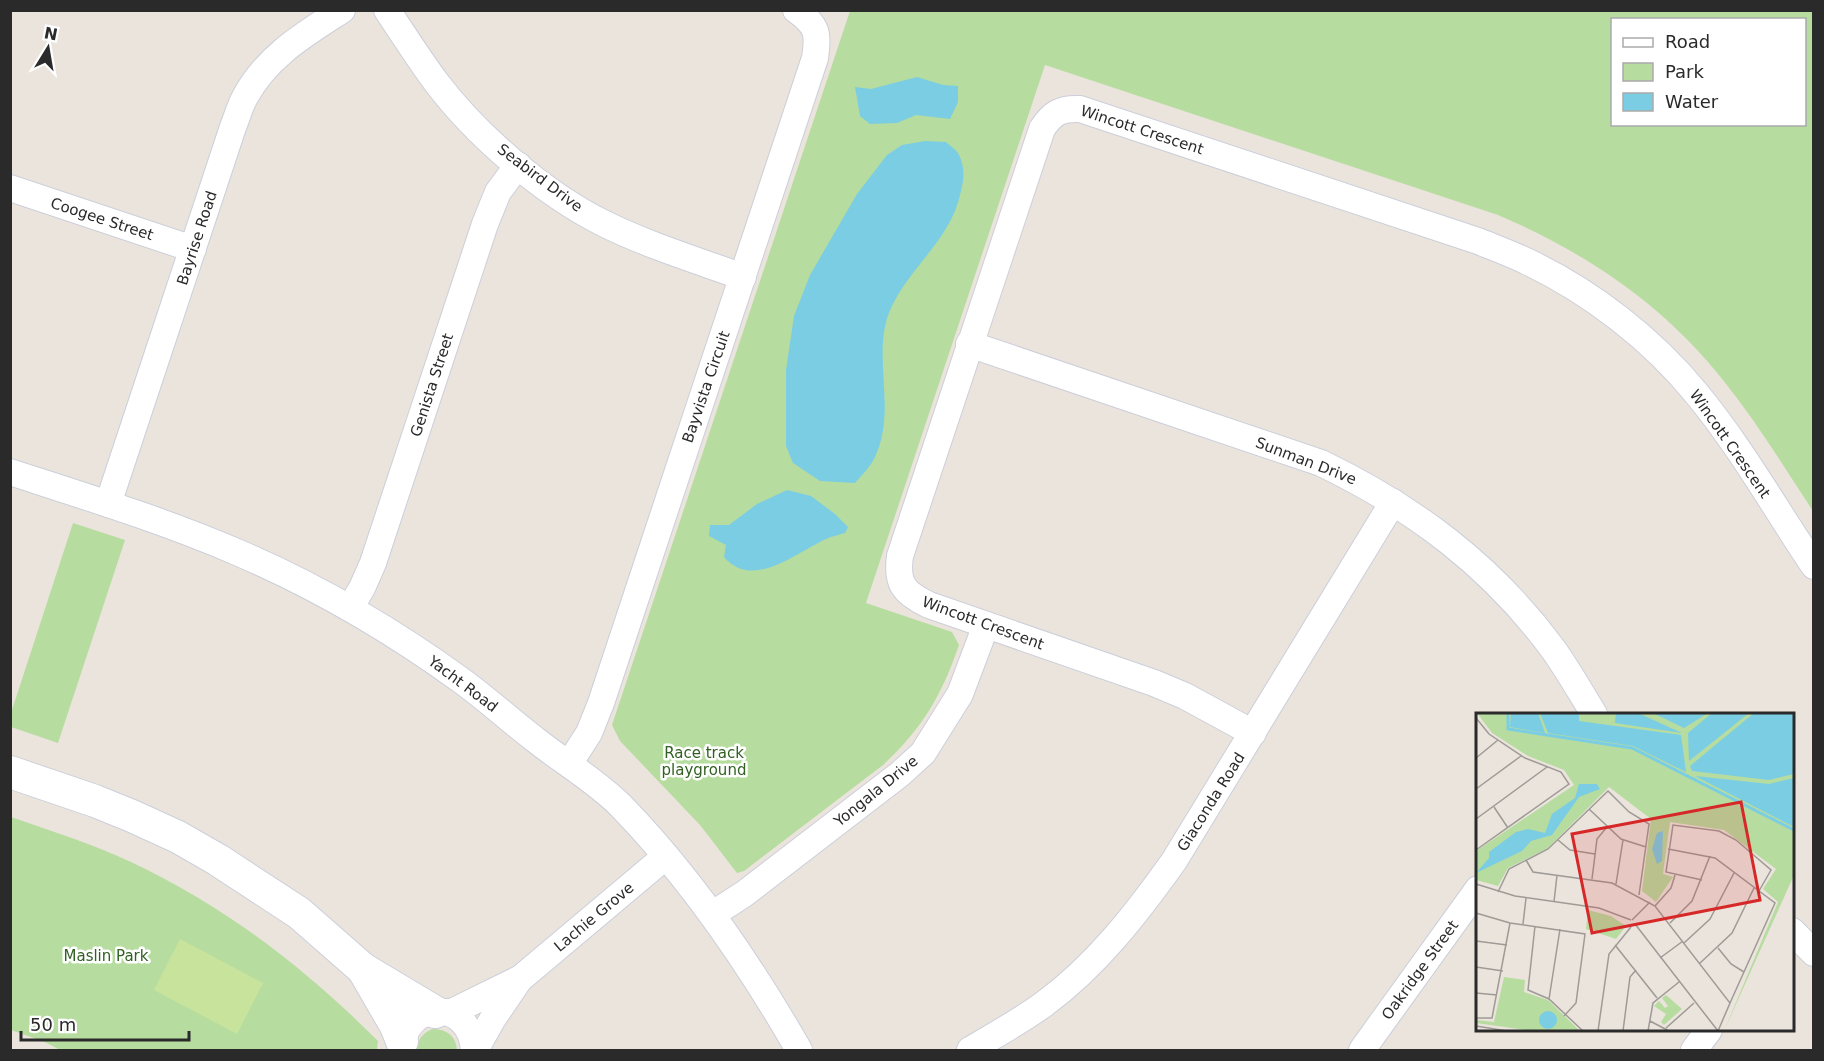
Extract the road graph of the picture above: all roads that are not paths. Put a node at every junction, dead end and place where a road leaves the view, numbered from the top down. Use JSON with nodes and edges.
{"nodes":[{"id":1,"x":342,"y":10,"type":"edge"},
{"id":2,"x":387,"y":10,"type":"edge"},
{"id":3,"x":796,"y":10,"type":"edge"},
{"id":4,"x":518,"y":165,"type":"junction"},
{"id":5,"x":10,"y":188,"type":"edge"},
{"id":6,"x":194,"y":249,"type":"junction"},
{"id":7,"x":743,"y":277,"type":"junction"},
{"id":8,"x":969,"y":344,"type":"junction"},
{"id":9,"x":10,"y":472,"type":"edge"},
{"id":10,"x":1394,"y":502,"type":"junction"},
{"id":11,"x":108,"y":504,"type":"junction"},
{"id":12,"x":1814,"y":566,"type":"edge"},
{"id":13,"x":350,"y":608,"type":"junction"},
{"id":14,"x":986,"y":625,"type":"junction"},
{"id":15,"x":1593,"y":713,"type":"edge"},
{"id":16,"x":1253,"y":733,"type":"junction"},
{"id":17,"x":569,"y":764,"type":"junction"},
{"id":18,"x":10,"y":772,"type":"edge"},
{"id":19,"x":666,"y":856,"type":"junction"},
{"id":20,"x":1476,"y":892,"type":"edge"},
{"id":21,"x":712,"y":914,"type":"junction"},
{"id":22,"x":1794,"y":933,"type":"edge"},
{"id":23,"x":1814,"y":953,"type":"edge"},
{"id":24,"x":363,"y":969,"type":"junction"},
{"id":25,"x":521,"y":978,"type":"junction"},
{"id":26,"x":442,"y":1012,"type":"junction"},
{"id":27,"x":1708,"y":1031,"type":"edge"},
{"id":28,"x":402,"y":1046,"type":"edge"},
{"id":29,"x":475,"y":1050,"type":"edge"},
{"id":30,"x":799,"y":1050,"type":"edge"},
{"id":31,"x":970,"y":1050,"type":"edge"},
{"id":32,"x":1362,"y":1050,"type":"edge"},
{"id":33,"x":1694,"y":1050,"type":"edge"}],
"edges":[{"from":1,"to":6,"type":"street","name":"Bayrise Road"},
{"from":2,"to":4,"type":"street","name":"Seabird Drive"},
{"from":3,"to":7,"type":"street","name":"Bayvista Circuit"},
{"from":4,"to":7,"type":"street","name":"Seabird Drive"},
{"from":4,"to":13,"type":"street","name":"Genista Street"},
{"from":5,"to":6,"type":"street","name":"Coogee Street"},
{"from":6,"to":11,"type":"street","name":"Bayrise Road"},
{"from":7,"to":17,"type":"street","name":"Bayvista Circuit"},
{"from":8,"to":10,"type":"street","name":"Sunman Drive"},
{"from":8,"to":12,"type":"street","name":"Wincott Crescent"},
{"from":8,"to":14,"type":"street","name":"Wincott Crescent"},
{"from":9,"to":11,"type":"street","name":"Yacht Road"},
{"from":10,"to":15,"type":"street","name":"Sunman Drive"},
{"from":10,"to":16,"type":"street","name":"Giaconda Road"},
{"from":11,"to":13,"type":"street","name":"Yacht Road"},
{"from":13,"to":17,"type":"street","name":"Yacht Road"},
{"from":14,"to":16,"type":"street","name":"Wincott Crescent"},
{"from":14,"to":21,"type":"street","name":"Yongala Drive"},
{"from":16,"to":31,"type":"street","name":"Giaconda Road"},
{"from":17,"to":19,"type":"street","name":"Yacht Road"},
{"from":18,"to":24,"type":"street"},
{"from":19,"to":21,"type":"street","name":"Yacht Road"},
{"from":19,"to":25,"type":"street","name":"Lachie Grove"},
{"from":20,"to":32,"type":"street","name":"Oakridge Street"},
{"from":21,"to":30,"type":"street","name":"Yacht Road"},
{"from":22,"to":23,"type":"street"},
{"from":24,"to":26,"type":"street"},
{"from":24,"to":28,"type":"street"},
{"from":25,"to":26,"type":"street","name":"Lachie Grove"},
{"from":25,"to":29,"type":"street","name":"Lachie Grove"},
{"from":26,"to":28,"type":"street","name":"Lachie Grove"},
{"from":26,"to":29,"type":"street"},
{"from":27,"to":33,"type":"street"}]}
